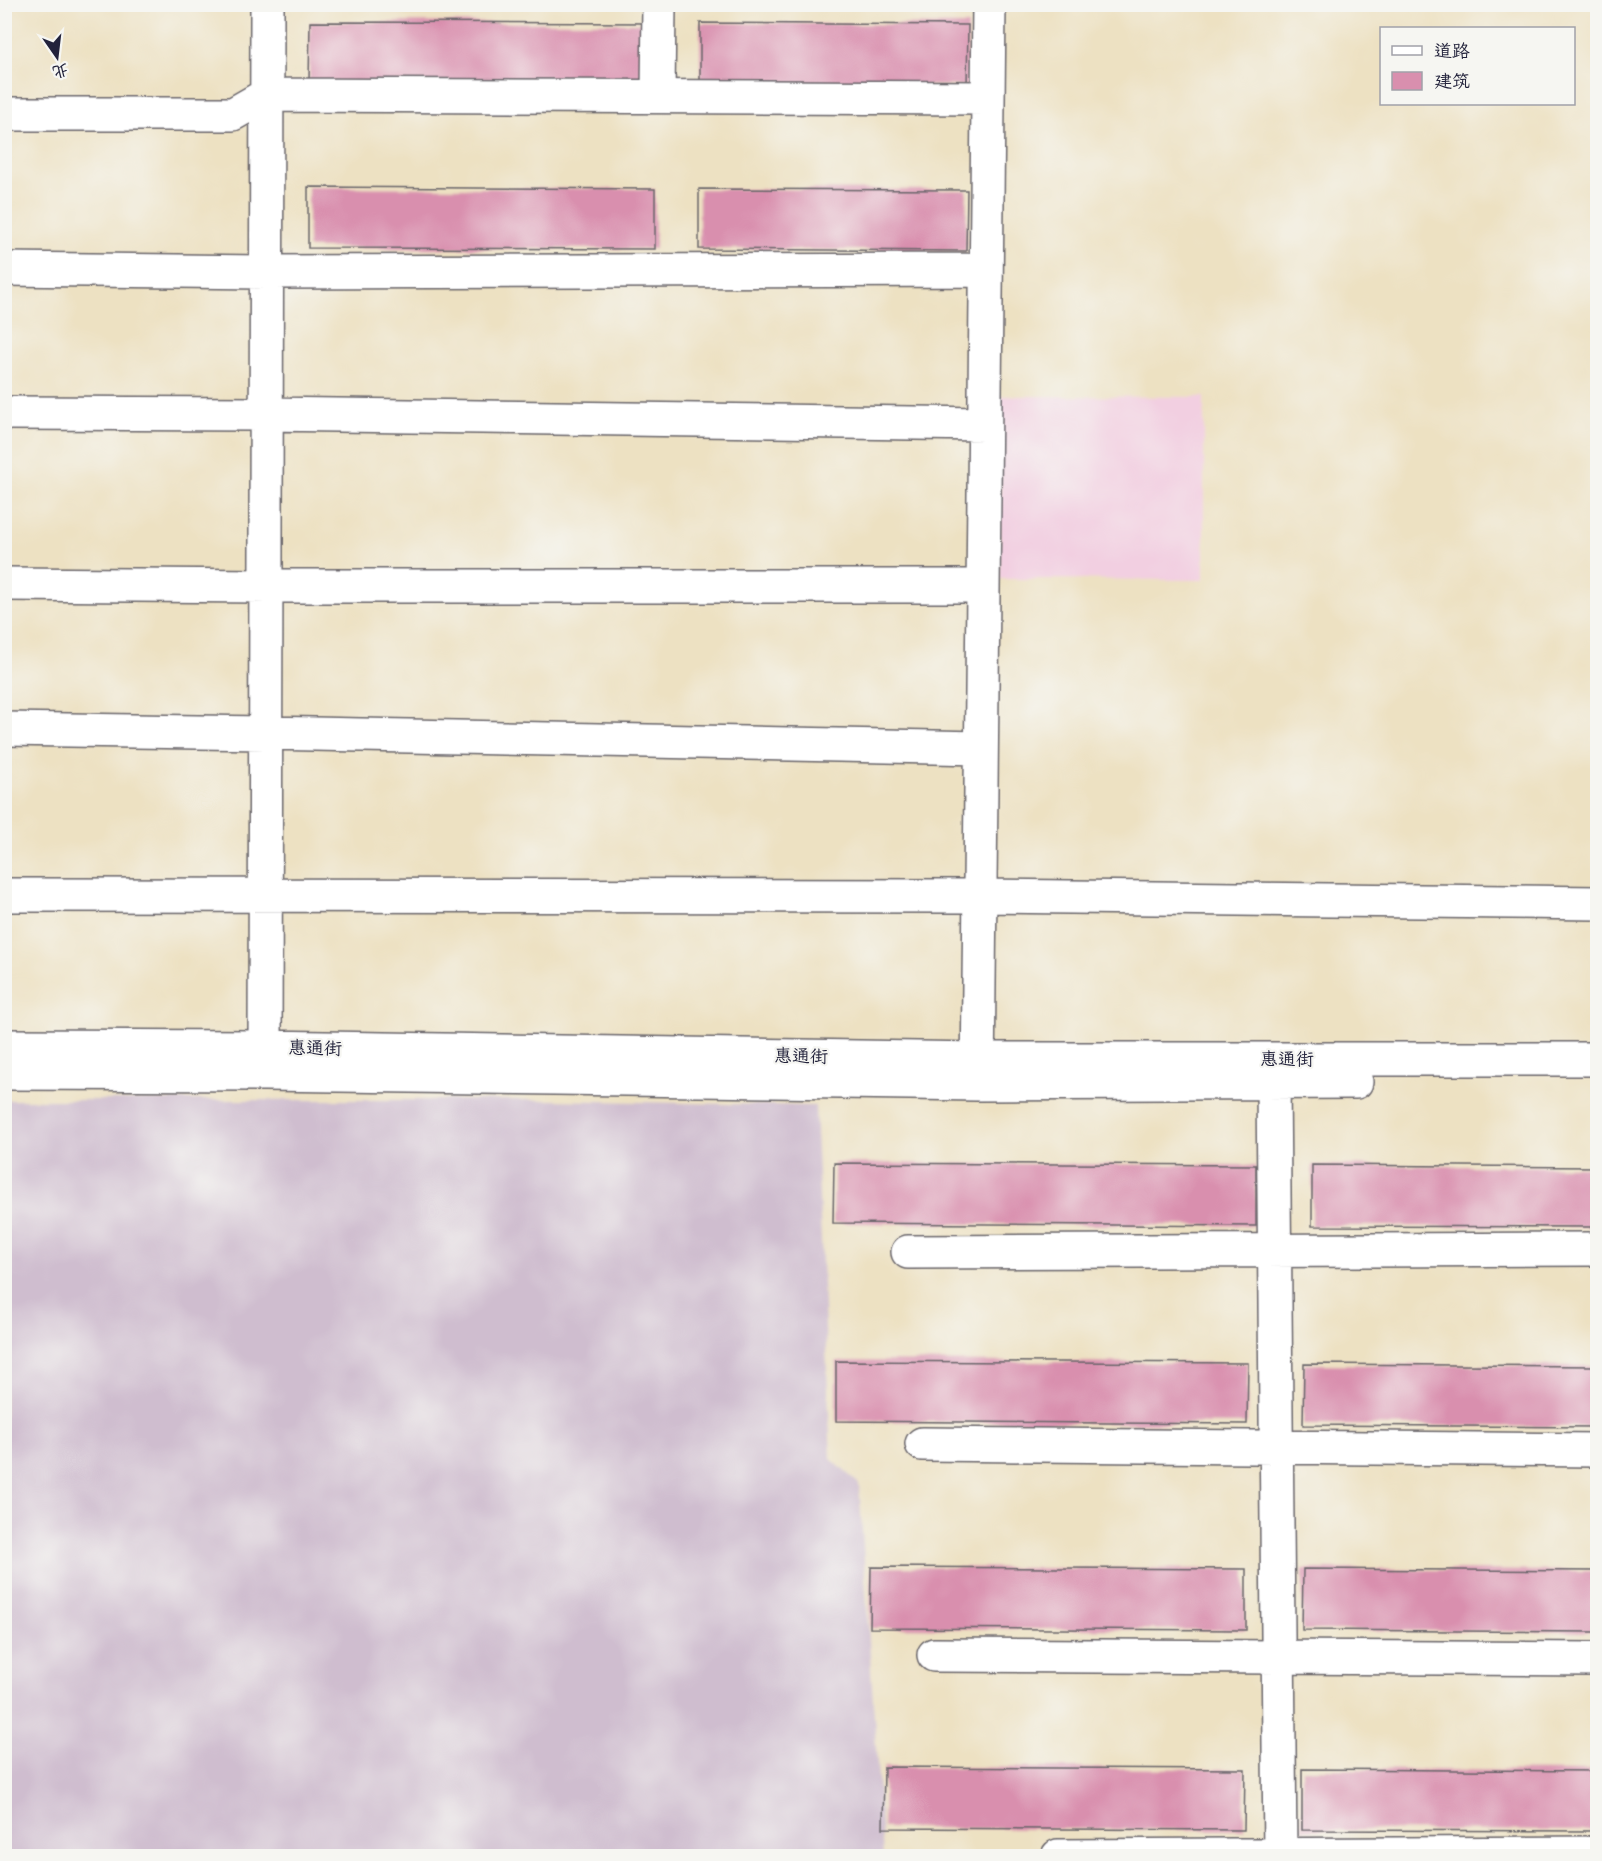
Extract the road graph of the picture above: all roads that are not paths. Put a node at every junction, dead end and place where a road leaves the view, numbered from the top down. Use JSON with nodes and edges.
{"nodes":[{"id":1,"x":267,"y":4,"type":"edge"},
{"id":2,"x":659,"y":4,"type":"edge"},
{"id":3,"x":989,"y":4,"type":"edge"},
{"id":4,"x":266,"y":95,"type":"junction"},
{"id":5,"x":658,"y":96,"type":"junction"},
{"id":6,"x":988,"y":98,"type":"junction"},
{"id":7,"x":4,"y":114,"type":"edge"},
{"id":8,"x":4,"y":269,"type":"edge"},
{"id":9,"x":986,"y":270,"type":"junction"},
{"id":10,"x":266,"y":272,"type":"junction"},
{"id":11,"x":4,"y":413,"type":"edge"},
{"id":12,"x":266,"y":414,"type":"junction"},
{"id":13,"x":984,"y":424,"type":"junction"},
{"id":14,"x":4,"y":584,"type":"edge"},
{"id":15,"x":266,"y":586,"type":"junction"},
{"id":16,"x":983,"y":586,"type":"junction"},
{"id":17,"x":4,"y":729,"type":"edge"},
{"id":18,"x":266,"y":733,"type":"junction"},
{"id":19,"x":981,"y":748,"type":"junction"},
{"id":20,"x":4,"y":895,"type":"edge"},
{"id":21,"x":266,"y":895,"type":"junction"},
{"id":22,"x":980,"y":897,"type":"junction"},
{"id":23,"x":1598,"y":903,"type":"edge"},
{"id":24,"x":4,"y":1046,"type":"edge"},
{"id":25,"x":1598,"y":1059,"type":"edge"},
{"id":26,"x":265,"y":1060,"type":"junction"},
{"id":27,"x":978,"y":1072,"type":"junction"},
{"id":28,"x":4,"y":1073,"type":"edge"},
{"id":29,"x":1598,"y":1080,"type":"edge"},
{"id":30,"x":1273,"y":1082,"type":"junction"},
{"id":31,"x":1598,"y":1249,"type":"edge"},
{"id":32,"x":1275,"y":1250,"type":"junction"},
{"id":33,"x":908,"y":1252,"type":"dead end"},
{"id":34,"x":922,"y":1444,"type":"dead end"},
{"id":35,"x":1276,"y":1447,"type":"junction"},
{"id":36,"x":1598,"y":1450,"type":"edge"},
{"id":37,"x":934,"y":1655,"type":"dead end"},
{"id":38,"x":1278,"y":1657,"type":"junction"},
{"id":39,"x":1598,"y":1659,"type":"edge"},
{"id":40,"x":1598,"y":1853,"type":"edge"},
{"id":41,"x":1280,"y":1855,"type":"edge"},
{"id":42,"x":1058,"y":1857,"type":"edge"}],
"edges":[{"from":1,"to":4,"type":"street"},
{"from":2,"to":5,"type":"street"},
{"from":3,"to":6,"type":"street"},
{"from":4,"to":5,"type":"street"},
{"from":4,"to":7,"type":"street"},
{"from":4,"to":10,"type":"street"},
{"from":5,"to":6,"type":"street"},
{"from":6,"to":9,"type":"street"},
{"from":8,"to":10,"type":"street"},
{"from":9,"to":10,"type":"street"},
{"from":9,"to":13,"type":"street"},
{"from":10,"to":12,"type":"street"},
{"from":11,"to":12,"type":"street"},
{"from":12,"to":13,"type":"street"},
{"from":12,"to":15,"type":"street"},
{"from":13,"to":16,"type":"street"},
{"from":14,"to":15,"type":"street"},
{"from":15,"to":16,"type":"street"},
{"from":15,"to":18,"type":"street"},
{"from":16,"to":19,"type":"street"},
{"from":17,"to":18,"type":"street"},
{"from":18,"to":19,"type":"street"},
{"from":18,"to":21,"type":"street"},
{"from":19,"to":22,"type":"street"},
{"from":20,"to":21,"type":"street"},
{"from":21,"to":22,"type":"street"},
{"from":21,"to":26,"type":"street"},
{"from":22,"to":23,"type":"street"},
{"from":22,"to":27,"type":"street"},
{"from":24,"to":26,"type":"street","name":"惠通街"},
{"from":25,"to":27,"type":"street","name":"惠通街"},
{"from":26,"to":27,"type":"street","name":"惠通街"},
{"from":26,"to":28,"type":"street","name":"惠通街"},
{"from":27,"to":30,"type":"street","name":"惠通街"},
{"from":29,"to":30,"type":"street","name":"惠通街"},
{"from":30,"to":32,"type":"street"},
{"from":31,"to":32,"type":"street"},
{"from":32,"to":33,"type":"street"},
{"from":32,"to":35,"type":"street"},
{"from":34,"to":35,"type":"street"},
{"from":35,"to":36,"type":"street"},
{"from":35,"to":38,"type":"street"},
{"from":37,"to":38,"type":"street"},
{"from":38,"to":39,"type":"street"},
{"from":38,"to":41,"type":"street"},
{"from":40,"to":41,"type":"street"},
{"from":41,"to":42,"type":"street"}]}
